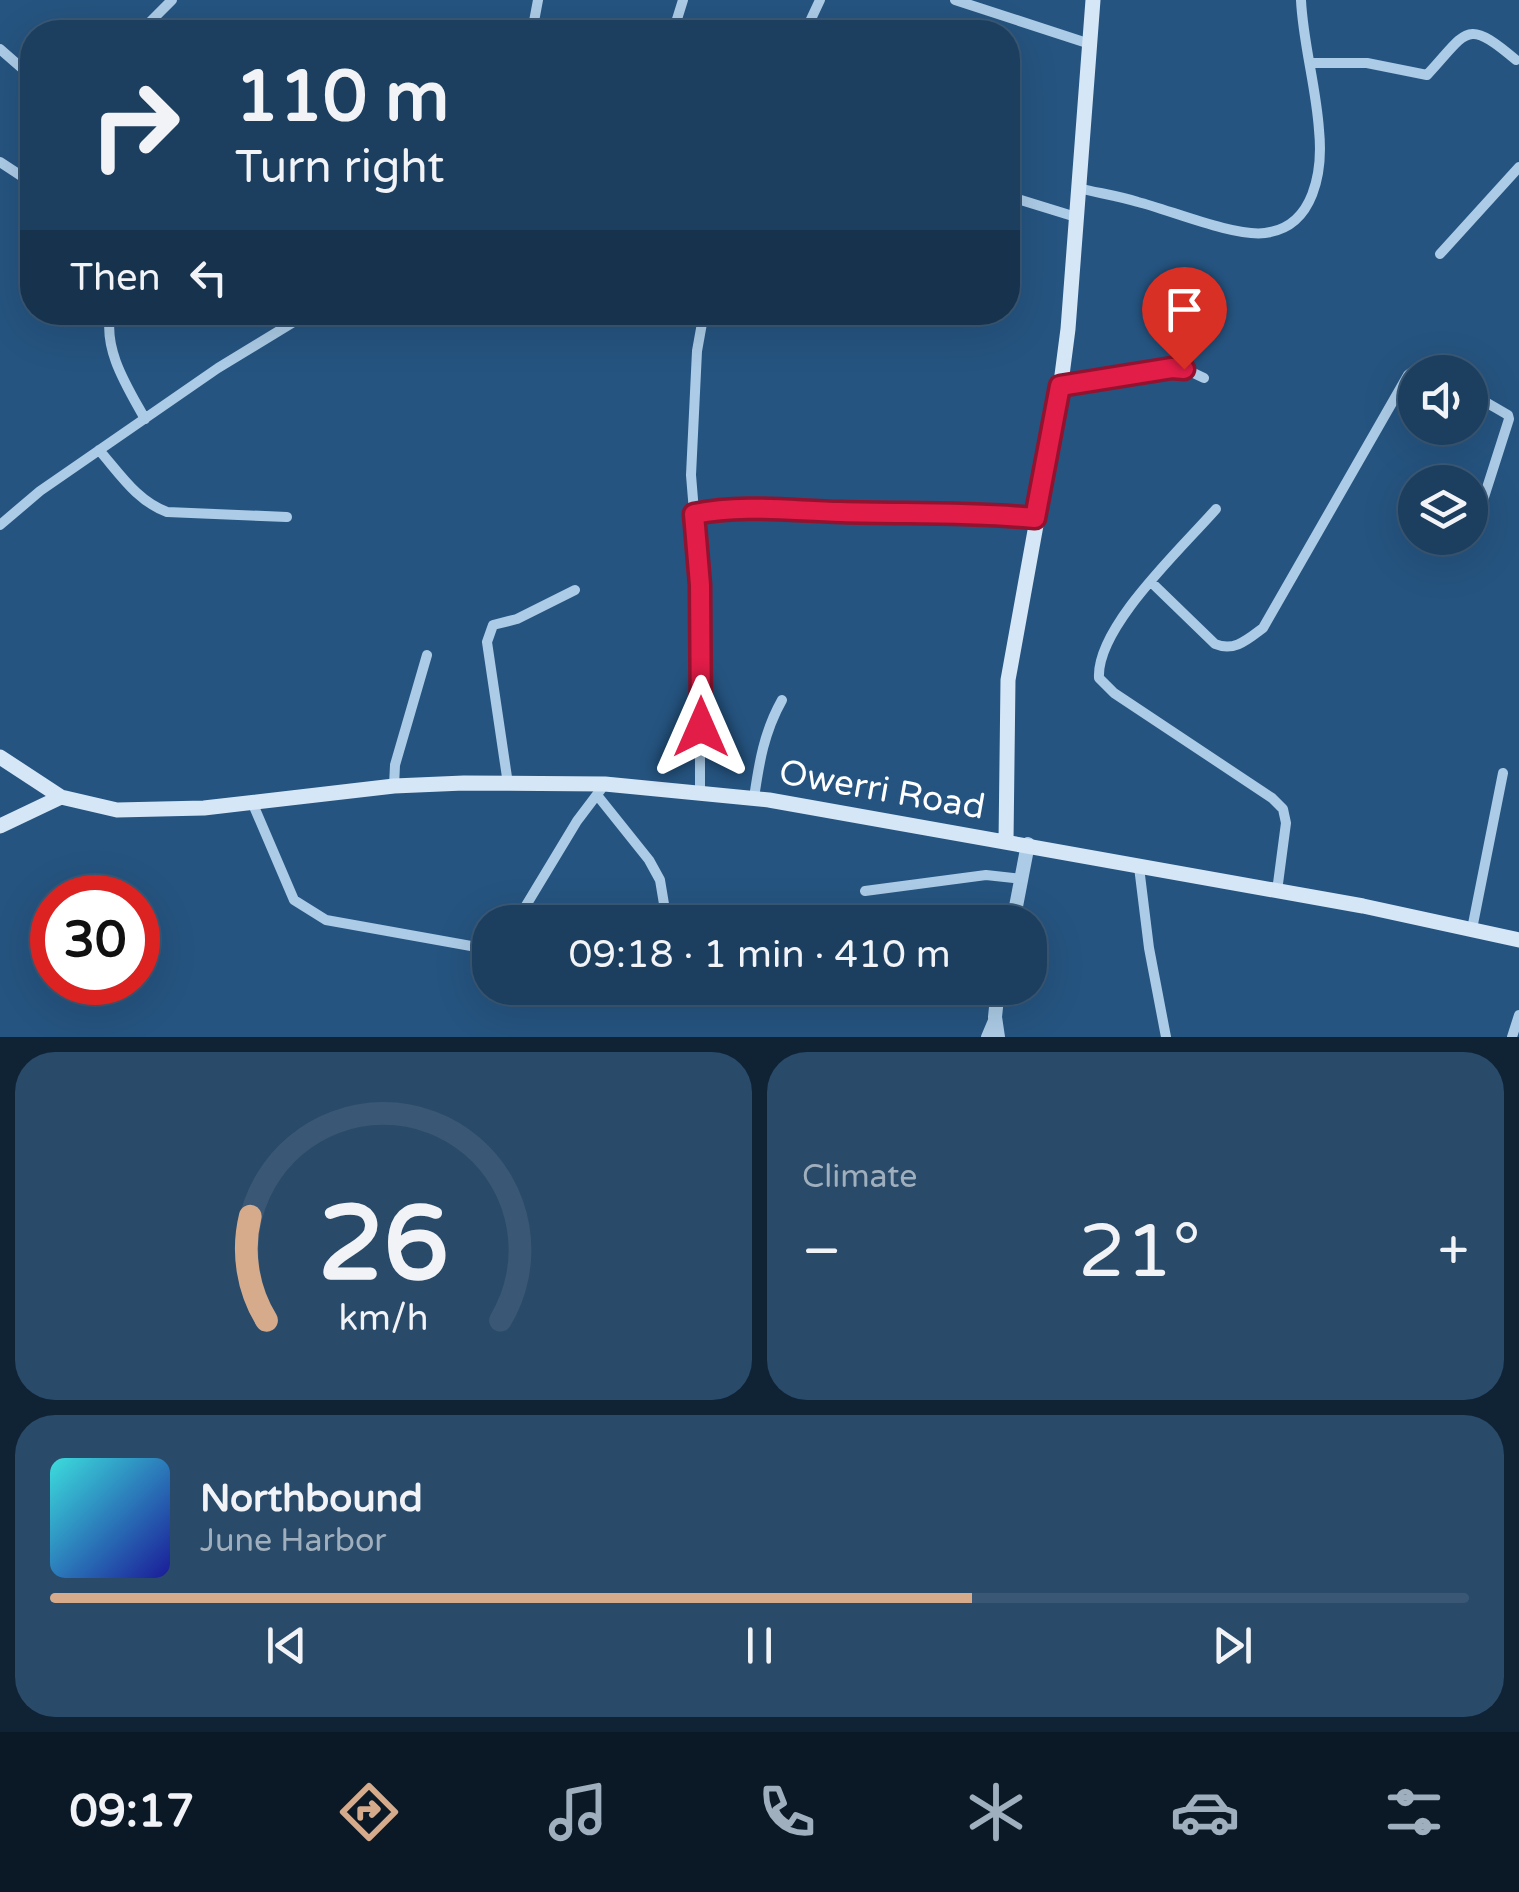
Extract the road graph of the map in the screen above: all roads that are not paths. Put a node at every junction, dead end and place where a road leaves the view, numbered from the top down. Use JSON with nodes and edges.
{"nodes":[{"id":1,"x":172,"y":0,"type":"edge"},
{"id":2,"x":955,"y":0,"type":"edge"},
{"id":3,"x":1093,"y":0,"type":"edge"},
{"id":4,"x":1302,"y":0,"type":"edge"},
{"id":5,"x":152,"y":20,"type":"edge"},
{"id":6,"x":1016,"y":20,"type":"edge"},
{"id":7,"x":1020,"y":21,"type":"edge"},
{"id":8,"x":1090,"y":44,"type":"junction"},
{"id":9,"x":0,"y":49,"type":"edge"},
{"id":10,"x":1516,"y":60,"type":"dead end"},
{"id":11,"x":1311,"y":63,"type":"junction"},
{"id":12,"x":20,"y":66,"type":"edge"},
{"id":13,"x":1519,"y":167,"type":"edge"},
{"id":14,"x":1078,"y":188,"type":"junction"},
{"id":15,"x":1020,"y":200,"type":"edge"},
{"id":16,"x":1076,"y":217,"type":"junction"},
{"id":17,"x":1440,"y":254,"type":"dead end"},
{"id":18,"x":108,"y":325,"type":"edge"},
{"id":19,"x":289,"y":325,"type":"edge"},
{"id":20,"x":701,"y":325,"type":"edge"},
{"id":21,"x":1204,"y":378,"type":"dead end"},
{"id":22,"x":1060,"y":386,"type":"junction"},
{"id":23,"x":1398,"y":392,"type":"edge"},
{"id":24,"x":1488,"y":403,"type":"edge"},
{"id":25,"x":144,"y":418,"type":"junction"},
{"id":26,"x":100,"y":450,"type":"junction"},
{"id":27,"x":1488,"y":483,"type":"edge"},
{"id":28,"x":1216,"y":509,"type":"dead end"},
{"id":29,"x":694,"y":514,"type":"junction"},
{"id":30,"x":287,"y":517,"type":"dead end"},
{"id":31,"x":1035,"y":518,"type":"junction"},
{"id":32,"x":0,"y":526,"type":"edge"},
{"id":33,"x":1151,"y":582,"type":"junction"},
{"id":34,"x":576,"y":590,"type":"dead end"},
{"id":35,"x":427,"y":656,"type":"dead end"},
{"id":36,"x":782,"y":700,"type":"dead end"},
{"id":37,"x":0,"y":758,"type":"edge"},
{"id":38,"x":1503,"y":773,"type":"dead end"},
{"id":39,"x":508,"y":784,"type":"junction"},
{"id":40,"x":394,"y":786,"type":"junction"},
{"id":41,"x":601,"y":790,"type":"junction"},
{"id":42,"x":700,"y":794,"type":"junction"},
{"id":43,"x":61,"y":798,"type":"junction"},
{"id":44,"x":754,"y":798,"type":"junction"},
{"id":45,"x":252,"y":802,"type":"junction"},
{"id":46,"x":0,"y":826,"type":"edge"},
{"id":47,"x":1006,"y":842,"type":"junction"},
{"id":48,"x":1028,"y":844,"type":"junction"},
{"id":49,"x":1138,"y":867,"type":"junction"},
{"id":50,"x":1023,"y":879,"type":"junction"},
{"id":51,"x":1277,"y":890,"type":"junction"},
{"id":52,"x":865,"y":891,"type":"dead end"},
{"id":53,"x":526,"y":905,"type":"edge"},
{"id":54,"x":664,"y":905,"type":"edge"},
{"id":55,"x":1017,"y":905,"type":"edge"},
{"id":56,"x":1472,"y":929,"type":"junction"},
{"id":57,"x":1519,"y":940,"type":"edge"},
{"id":58,"x":472,"y":946,"type":"edge"},
{"id":59,"x":996,"y":1005,"type":"edge"},
{"id":60,"x":1519,"y":1016,"type":"edge"},
{"id":61,"x":995,"y":1018,"type":"junction"},
{"id":62,"x":986,"y":1037,"type":"edge"},
{"id":63,"x":998,"y":1037,"type":"edge"},
{"id":64,"x":1166,"y":1037,"type":"edge"},
{"id":65,"x":1512,"y":1037,"type":"edge"}],
"edges":[{"from":1,"to":5,"type":"street"},
{"from":2,"to":6,"type":"street"},
{"from":3,"to":8,"type":"main road"},
{"from":4,"to":11,"type":"street"},
{"from":7,"to":8,"type":"street"},
{"from":8,"to":14,"type":"main road"},
{"from":9,"to":12,"type":"street"},
{"from":10,"to":11,"type":"street"},
{"from":11,"to":14,"type":"street"},
{"from":13,"to":17,"type":"street"},
{"from":14,"to":16,"type":"main road"},
{"from":15,"to":16,"type":"street"},
{"from":16,"to":22,"type":"main road"},
{"from":18,"to":25,"type":"street"},
{"from":19,"to":25,"type":"street"},
{"from":20,"to":29,"type":"street"},
{"from":21,"to":22,"type":"street"},
{"from":22,"to":31,"type":"main road"},
{"from":23,"to":33,"type":"street"},
{"from":24,"to":27,"type":"street"},
{"from":25,"to":26,"type":"street"},
{"from":26,"to":30,"type":"street"},
{"from":26,"to":32,"type":"street"},
{"from":28,"to":33,"type":"street"},
{"from":29,"to":31,"type":"street"},
{"from":29,"to":42,"type":"street"},
{"from":31,"to":47,"type":"main road"},
{"from":33,"to":51,"type":"street"},
{"from":34,"to":39,"type":"street"},
{"from":35,"to":40,"type":"street"},
{"from":36,"to":44,"type":"street"},
{"from":37,"to":43,"type":"main road","name":"Owerri Road"},
{"from":38,"to":56,"type":"street"},
{"from":39,"to":40,"type":"main road","name":"Owerri Road"},
{"from":39,"to":41,"type":"main road","name":"Owerri Road"},
{"from":40,"to":45,"type":"main road","name":"Owerri Road"},
{"from":41,"to":42,"type":"main road","name":"Owerri Road"},
{"from":41,"to":53,"type":"street"},
{"from":41,"to":54,"type":"street"},
{"from":42,"to":44,"type":"main road","name":"Owerri Road"},
{"from":43,"to":45,"type":"main road","name":"Owerri Road"},
{"from":43,"to":46,"type":"main road"},
{"from":44,"to":47,"type":"main road","name":"Owerri Road"},
{"from":45,"to":58,"type":"street"},
{"from":47,"to":48,"type":"main road","name":"Owerri Road"},
{"from":48,"to":49,"type":"main road","name":"Owerri Road"},
{"from":48,"to":50,"type":"street"},
{"from":49,"to":51,"type":"main road","name":"Owerri Road"},
{"from":49,"to":64,"type":"street"},
{"from":50,"to":52,"type":"street"},
{"from":50,"to":55,"type":"street"},
{"from":51,"to":56,"type":"main road","name":"Owerri Road"},
{"from":56,"to":57,"type":"main road","name":"Owerri Road"},
{"from":59,"to":61,"type":"street"},
{"from":60,"to":65,"type":"street"},
{"from":61,"to":62,"type":"street"},
{"from":61,"to":63,"type":"street"}]}
